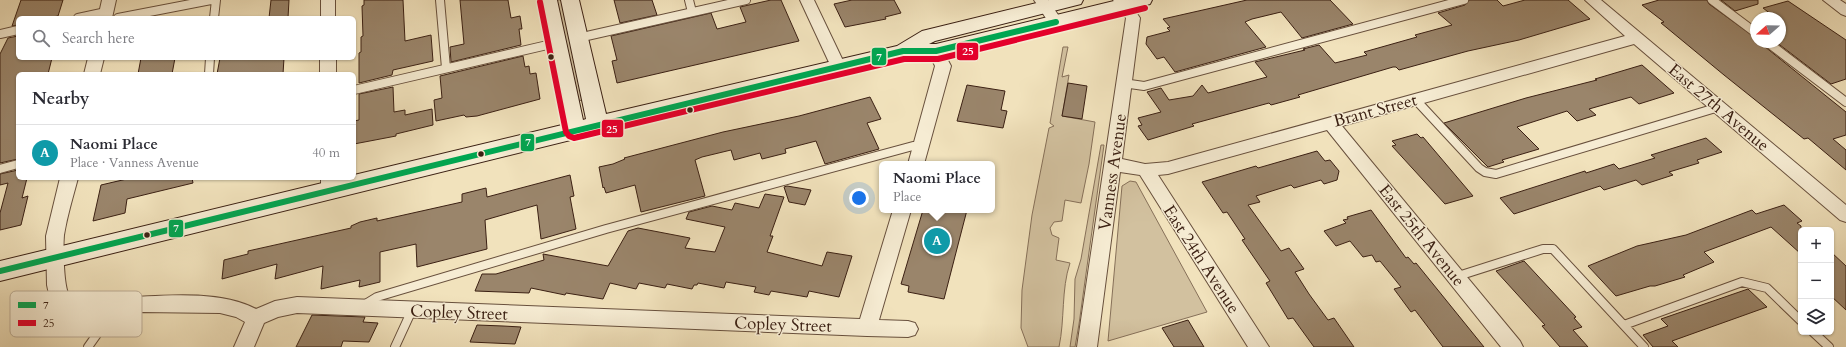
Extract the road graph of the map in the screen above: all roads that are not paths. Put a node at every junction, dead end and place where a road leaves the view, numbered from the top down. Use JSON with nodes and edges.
{"nodes":[{"id":1,"x":211,"y":0,"type":"edge"},
{"id":2,"x":216,"y":0,"type":"edge"},
{"id":3,"x":328,"y":0,"type":"edge"},
{"id":4,"x":440,"y":0,"type":"edge"},
{"id":5,"x":548,"y":0,"type":"edge"},
{"id":6,"x":570,"y":0,"type":"edge"},
{"id":7,"x":688,"y":0,"type":"edge"},
{"id":8,"x":746,"y":0,"type":"edge"},
{"id":9,"x":807,"y":0,"type":"edge"},
{"id":10,"x":1074,"y":0,"type":"edge"},
{"id":11,"x":1143,"y":0,"type":"edge"},
{"id":12,"x":1464,"y":0,"type":"edge"},
{"id":13,"x":1592,"y":0,"type":"edge"},
{"id":14,"x":1712,"y":0,"type":"edge"},
{"id":15,"x":1830,"y":0,"type":"edge"},
{"id":16,"x":1122,"y":2,"type":"edge"},
{"id":17,"x":1048,"y":9,"type":"edge"},
{"id":18,"x":1846,"y":11,"type":"edge"},
{"id":19,"x":109,"y":12,"type":"edge"},
{"id":20,"x":692,"y":12,"type":"junction"},
{"id":21,"x":88,"y":16,"type":"edge"},
{"id":22,"x":214,"y":16,"type":"edge"},
{"id":23,"x":328,"y":16,"type":"edge"},
{"id":24,"x":1750,"y":28,"type":"edge"},
{"id":25,"x":16,"y":30,"type":"edge"},
{"id":26,"x":0,"y":34,"type":"edge"},
{"id":27,"x":578,"y":38,"type":"junction"},
{"id":28,"x":1637,"y":38,"type":"junction"},
{"id":29,"x":556,"y":43,"type":"junction"},
{"id":30,"x":1775,"y":48,"type":"edge"},
{"id":31,"x":903,"y":51,"type":"junction"},
{"id":32,"x":936,"y":51,"type":"junction"},
{"id":33,"x":96,"y":60,"type":"edge"},
{"id":34,"x":210,"y":60,"type":"edge"},
{"id":35,"x":328,"y":60,"type":"edge"},
{"id":36,"x":838,"y":67,"type":"junction"},
{"id":37,"x":446,"y":68,"type":"junction"},
{"id":38,"x":92,"y":72,"type":"edge"},
{"id":39,"x":209,"y":72,"type":"edge"},
{"id":40,"x":328,"y":72,"type":"edge"},
{"id":41,"x":1123,"y":83,"type":"junction"},
{"id":42,"x":356,"y":90,"type":"edge"},
{"id":43,"x":1416,"y":99,"type":"junction"},
{"id":44,"x":1846,"y":102,"type":"edge"},
{"id":45,"x":1719,"y":107,"type":"junction"},
{"id":46,"x":1330,"y":123,"type":"junction"},
{"id":47,"x":598,"y":124,"type":"junction"},
{"id":48,"x":574,"y":130,"type":"junction"},
{"id":49,"x":921,"y":146,"type":"junction"},
{"id":50,"x":917,"y":161,"type":"edge"},
{"id":51,"x":1113,"y":164,"type":"junction"},
{"id":52,"x":16,"y":165,"type":"edge"},
{"id":53,"x":0,"y":169,"type":"edge"},
{"id":54,"x":1146,"y":170,"type":"junction"},
{"id":55,"x":356,"y":178,"type":"edge"},
{"id":56,"x":69,"y":180,"type":"edge"},
{"id":57,"x":348,"y":180,"type":"edge"},
{"id":58,"x":330,"y":184,"type":"edge"},
{"id":59,"x":901,"y":213,"type":"edge"},
{"id":60,"x":1846,"y":215,"type":"edge"},
{"id":61,"x":57,"y":257,"type":"junction"},
{"id":62,"x":0,"y":272,"type":"edge"},
{"id":63,"x":1455,"y":277,"type":"junction"},
{"id":64,"x":57,"y":291,"type":"edge"},
{"id":65,"x":142,"y":304,"type":"edge"},
{"id":66,"x":360,"y":308,"type":"junction"},
{"id":67,"x":412,"y":310,"type":"junction"},
{"id":68,"x":256,"y":318,"type":"junction"},
{"id":69,"x":1798,"y":318,"type":"edge"},
{"id":70,"x":1624,"y":325,"type":"junction"},
{"id":71,"x":868,"y":328,"type":"junction"},
{"id":72,"x":908,"y":329,"type":"dead end"},
{"id":73,"x":1816,"y":335,"type":"edge"},
{"id":74,"x":95,"y":337,"type":"edge"},
{"id":75,"x":88,"y":347,"type":"edge"},
{"id":76,"x":244,"y":347,"type":"edge"},
{"id":77,"x":395,"y":347,"type":"edge"},
{"id":78,"x":1087,"y":347,"type":"edge"},
{"id":79,"x":1259,"y":347,"type":"edge"},
{"id":80,"x":1513,"y":347,"type":"edge"},
{"id":81,"x":1644,"y":347,"type":"edge"},
{"id":82,"x":1829,"y":347,"type":"edge"}],
"edges":[{"from":1,"to":19,"type":"lane"},
{"from":2,"to":22,"type":"lane"},
{"from":3,"to":23,"type":"street"},
{"from":4,"to":37,"type":"lane"},
{"from":5,"to":29,"type":"main road"},
{"from":6,"to":27,"type":"main road"},
{"from":7,"to":20,"type":"lane"},
{"from":8,"to":20,"type":"lane"},
{"from":9,"to":36,"type":"street"},
{"from":10,"to":17,"type":"main road"},
{"from":11,"to":16,"type":"main road"},
{"from":12,"to":41,"type":"lane"},
{"from":13,"to":28,"type":"street","name":"East 27th Avenue"},
{"from":14,"to":24,"type":"lane"},
{"from":15,"to":18,"type":"street"},
{"from":16,"to":17,"type":"main road"},
{"from":16,"to":41,"type":"street","name":"Vanness Avenue"},
{"from":17,"to":31,"type":"main road"},
{"from":17,"to":32,"type":"main road"},
{"from":19,"to":21,"type":"lane"},
{"from":20,"to":27,"type":"lane"},
{"from":25,"to":26,"type":"lane"},
{"from":27,"to":47,"type":"main road"},
{"from":28,"to":43,"type":"street","name":"Brant Street"},
{"from":28,"to":45,"type":"street","name":"East 27th Avenue"},
{"from":29,"to":37,"type":"lane"},
{"from":29,"to":48,"type":"main road"},
{"from":30,"to":44,"type":"lane"},
{"from":31,"to":32,"type":"main road"},
{"from":31,"to":36,"type":"main road"},
{"from":32,"to":49,"type":"street"},
{"from":33,"to":38,"type":"street"},
{"from":34,"to":39,"type":"lane"},
{"from":35,"to":40,"type":"street"},
{"from":36,"to":47,"type":"main road"},
{"from":37,"to":42,"type":"lane"},
{"from":41,"to":51,"type":"street","name":"Vanness Avenue"},
{"from":43,"to":45,"type":"lane"},
{"from":43,"to":46,"type":"street","name":"Brant Street"},
{"from":45,"to":60,"type":"street","name":"East 27th Avenue"},
{"from":46,"to":54,"type":"street","name":"Brant Street"},
{"from":46,"to":63,"type":"street","name":"East 25th Avenue"},
{"from":47,"to":48,"type":"main road"},
{"from":48,"to":55,"type":"main road"},
{"from":49,"to":50,"type":"street"},
{"from":49,"to":66,"type":"lane"},
{"from":51,"to":54,"type":"street","name":"Brant Street"},
{"from":51,"to":78,"type":"street","name":"Vanness Avenue"},
{"from":52,"to":53,"type":"lane"},
{"from":54,"to":79,"type":"street","name":"East 24th Avenue"},
{"from":56,"to":61,"type":"street"},
{"from":57,"to":58,"type":"main road"},
{"from":58,"to":61,"type":"main road"},
{"from":59,"to":71,"type":"street"},
{"from":61,"to":62,"type":"main road"},
{"from":61,"to":64,"type":"street"},
{"from":63,"to":70,"type":"lane"},
{"from":63,"to":80,"type":"street","name":"East 25th Avenue"},
{"from":65,"to":68,"type":"street"},
{"from":66,"to":67,"type":"street","name":"Copley Street"},
{"from":66,"to":68,"type":"street","name":"Copley Street"},
{"from":67,"to":71,"type":"street","name":"Copley Street"},
{"from":67,"to":77,"type":"lane"},
{"from":68,"to":76,"type":"street"},
{"from":69,"to":70,"type":"lane"},
{"from":70,"to":81,"type":"lane"},
{"from":71,"to":72,"type":"street","name":"Copley Street"},
{"from":73,"to":82,"type":"lane"},
{"from":74,"to":75,"type":"lane"}]}
